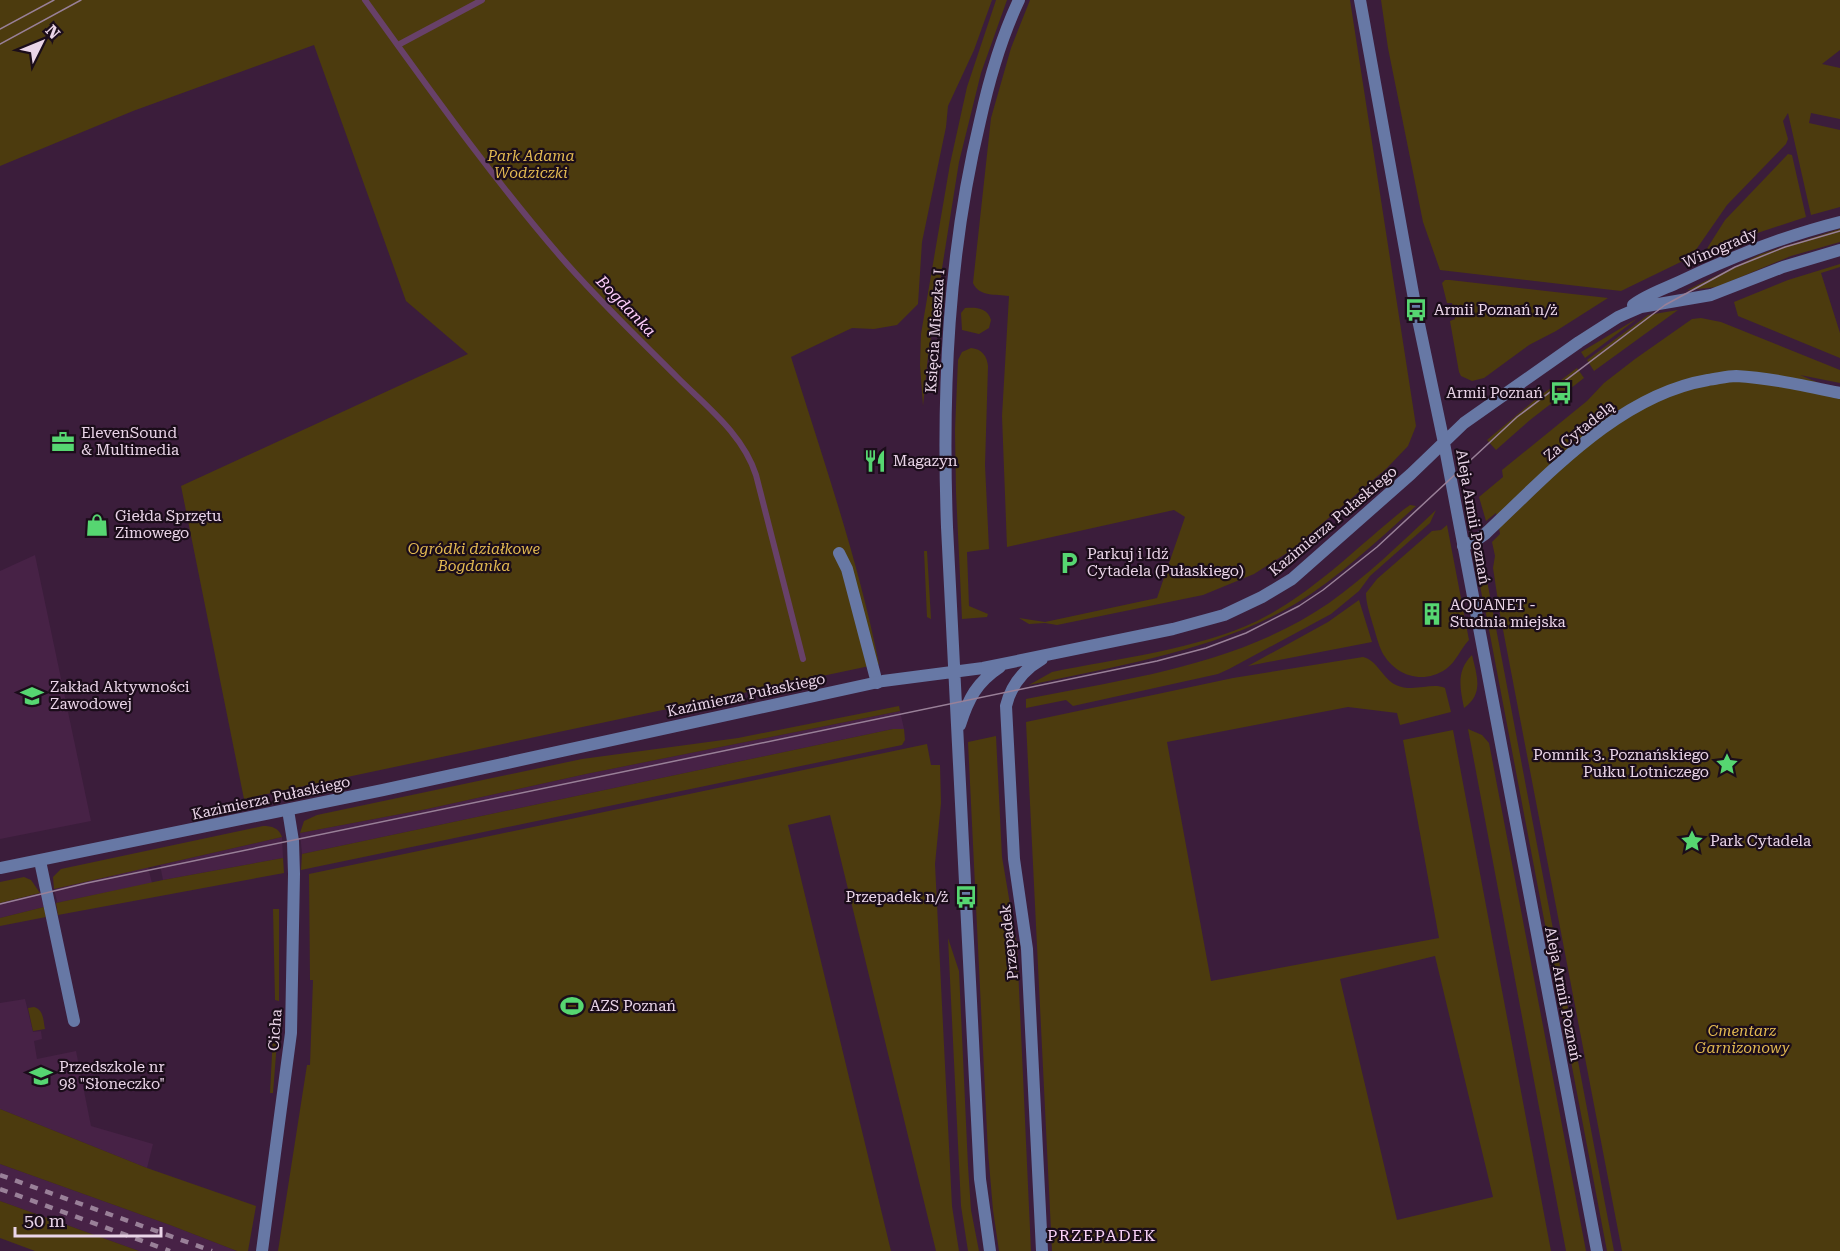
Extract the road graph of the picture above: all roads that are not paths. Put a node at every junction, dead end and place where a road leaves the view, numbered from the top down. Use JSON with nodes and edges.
{"nodes":[{"id":1,"x":1018,"y":0,"type":"edge"},
{"id":2,"x":1360,"y":0,"type":"edge"},
{"id":3,"x":1840,"y":222,"type":"edge"},
{"id":4,"x":1840,"y":250,"type":"edge"},
{"id":5,"x":1618,"y":317,"type":"junction"},
{"id":6,"x":1840,"y":393,"type":"edge"},
{"id":7,"x":1444,"y":443,"type":"junction"},
{"id":8,"x":1463,"y":546,"type":"junction"},
{"id":9,"x":839,"y":553,"type":"dead end"},
{"id":10,"x":1054,"y":654,"type":"junction"},
{"id":11,"x":1005,"y":664,"type":"junction"},
{"id":12,"x":954,"y":672,"type":"junction"},
{"id":13,"x":877,"y":683,"type":"junction"},
{"id":14,"x":957,"y":734,"type":"junction"},
{"id":15,"x":288,"y":810,"type":"junction"},
{"id":16,"x":40,"y":861,"type":"junction"},
{"id":17,"x":0,"y":868,"type":"edge"},
{"id":18,"x":74,"y":1021,"type":"dead end"},
{"id":19,"x":262,"y":1251,"type":"edge"},
{"id":20,"x":990,"y":1251,"type":"edge"},
{"id":21,"x":1042,"y":1251,"type":"edge"},
{"id":22,"x":1596,"y":1251,"type":"edge"}],
"edges":[{"from":1,"to":12,"type":"street","name":"Księcia Mieszka I"},
{"from":2,"to":7,"type":"street","name":"Aleja Armii Poznań"},
{"from":3,"to":5,"type":"street","name":"Winogrady"},
{"from":4,"to":5,"type":"street","name":"Winogrady"},
{"from":5,"to":7,"type":"street","name":"Winogrady"},
{"from":6,"to":8,"type":"street","name":"Za Cytadelą"},
{"from":7,"to":8,"type":"street","name":"Aleja Armii Poznań"},
{"from":7,"to":10,"type":"street","name":"Kazimierza Pułaskiego"},
{"from":8,"to":22,"type":"street","name":"Aleja Armii Poznań"},
{"from":9,"to":13,"type":"street"},
{"from":10,"to":11,"type":"street","name":"Kazimierza Pułaskiego"},
{"from":10,"to":21,"type":"street","name":"Przepadek"},
{"from":11,"to":12,"type":"street","name":"Kazimierza Pułaskiego"},
{"from":11,"to":14,"type":"street"},
{"from":12,"to":13,"type":"street","name":"Kazimierza Pułaskiego"},
{"from":12,"to":14,"type":"street"},
{"from":13,"to":15,"type":"street","name":"Kazimierza Pułaskiego"},
{"from":14,"to":20,"type":"street"},
{"from":15,"to":16,"type":"street","name":"Kazimierza Pułaskiego"},
{"from":15,"to":19,"type":"street","name":"Cicha"},
{"from":16,"to":17,"type":"street","name":"Kazimierza Pułaskiego"},
{"from":16,"to":18,"type":"street"}]}
